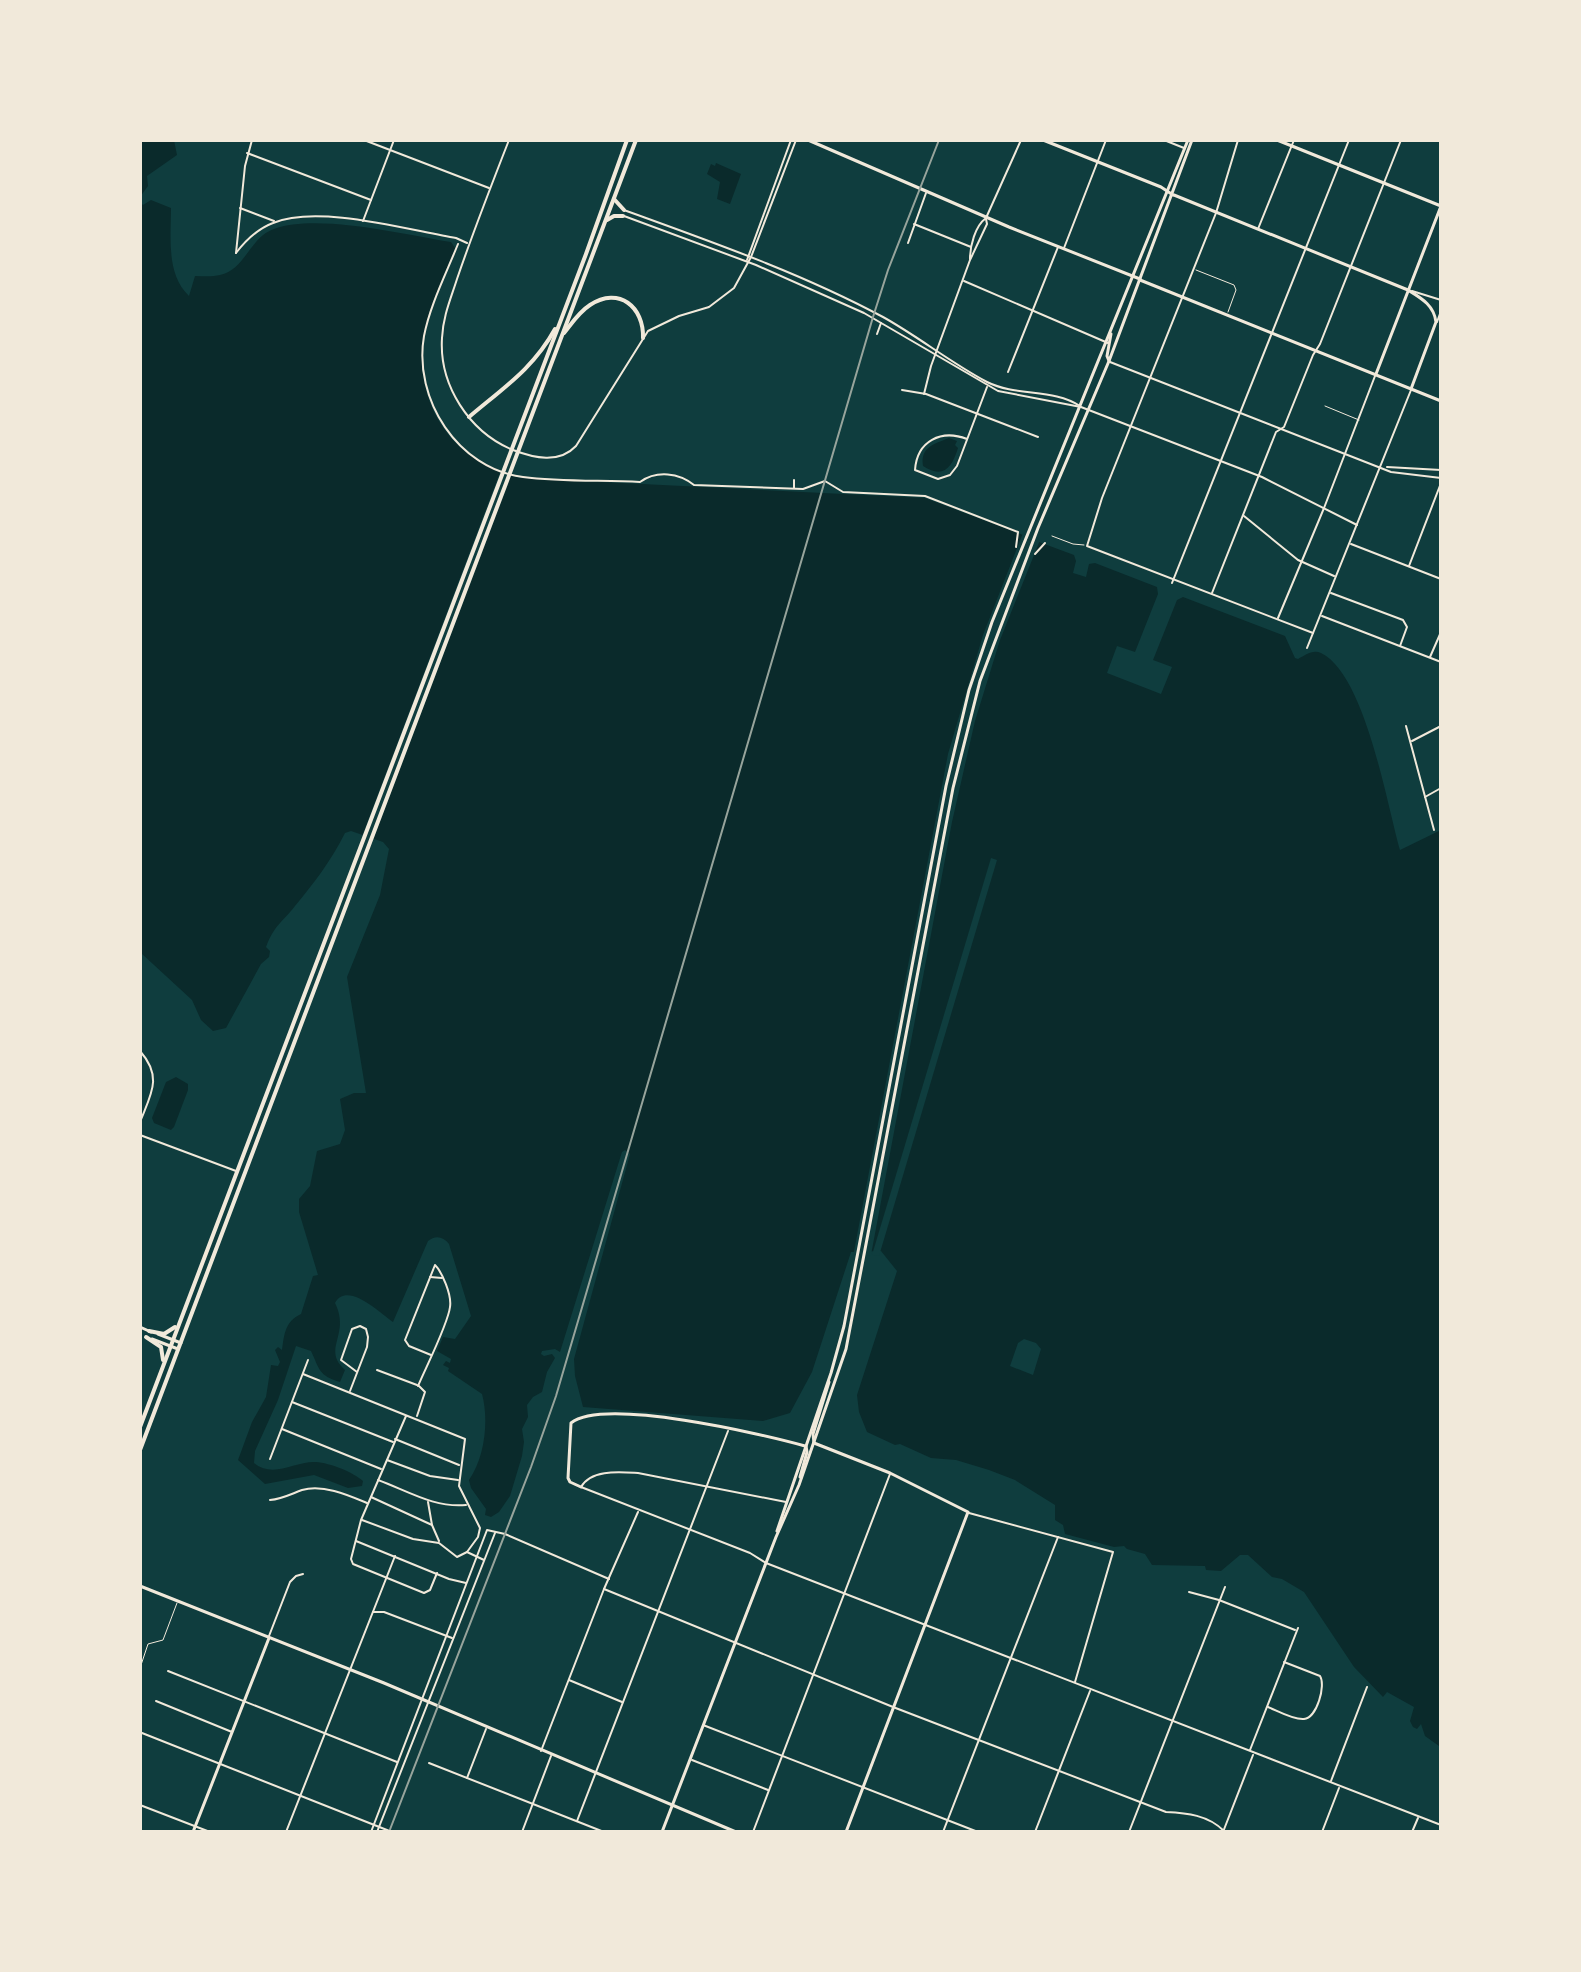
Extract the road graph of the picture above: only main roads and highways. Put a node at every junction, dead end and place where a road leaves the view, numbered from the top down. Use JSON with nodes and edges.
{"nodes":[{"id":1,"x":627,"y":140,"type":"edge"},
{"id":2,"x":636,"y":140,"type":"edge"},
{"id":3,"x":808,"y":140,"type":"edge"},
{"id":4,"x":1043,"y":140,"type":"edge"},
{"id":5,"x":1190,"y":140,"type":"edge"},
{"id":6,"x":1277,"y":140,"type":"edge"},
{"id":7,"x":1167,"y":191,"type":"junction"},
{"id":8,"x":1173,"y":195,"type":"junction"},
{"id":9,"x":614,"y":199,"type":"junction"},
{"id":10,"x":1441,"y":206,"type":"edge"},
{"id":11,"x":605,"y":222,"type":"junction"},
{"id":12,"x":1133,"y":277,"type":"junction"},
{"id":13,"x":1140,"y":279,"type":"junction"},
{"id":14,"x":1408,"y":290,"type":"junction"},
{"id":15,"x":1119,"y":314,"type":"junction"},
{"id":16,"x":563,"y":316,"type":"junction"},
{"id":17,"x":1125,"y":317,"type":"junction"},
{"id":18,"x":1111,"y":334,"type":"junction"},
{"id":19,"x":561,"y":338,"type":"junction"},
{"id":20,"x":643,"y":338,"type":"road end"},
{"id":21,"x":1109,"y":361,"type":"junction"},
{"id":22,"x":1376,"y":374,"type":"junction"},
{"id":23,"x":1411,"y":389,"type":"junction"},
{"id":24,"x":1441,"y":401,"type":"edge"},
{"id":25,"x":469,"y":417,"type":"road end"},
{"id":26,"x":522,"y":433,"type":"junction"},
{"id":27,"x":1063,"y":450,"type":"junction"},
{"id":28,"x":1069,"y":453,"type":"junction"},
{"id":29,"x":366,"y":843,"type":"junction"},
{"id":30,"x":179,"y":1322,"type":"junction"},
{"id":31,"x":140,"y":1327,"type":"edge"},
{"id":32,"x":149,"y":1331,"type":"junction"},
{"id":33,"x":143,"y":1336,"type":"edge"},
{"id":34,"x":173,"y":1340,"type":"junction"},
{"id":35,"x":181,"y":1343,"type":"junction"},
{"id":36,"x":170,"y":1346,"type":"junction"},
{"id":37,"x":178,"y":1349,"type":"junction"},
{"id":38,"x":163,"y":1366,"type":"junction"},
{"id":39,"x":831,"y":1373,"type":"junction"},
{"id":40,"x":140,"y":1427,"type":"edge"},
{"id":41,"x":814,"y":1443,"type":"junction"},
{"id":42,"x":805,"y":1446,"type":"junction"},
{"id":43,"x":140,"y":1450,"type":"edge"},
{"id":44,"x":799,"y":1485,"type":"junction"},
{"id":45,"x":581,"y":1487,"type":"road end"},
{"id":46,"x":776,"y":1537,"type":"junction"},
{"id":47,"x":140,"y":1586,"type":"edge"},
{"id":48,"x":269,"y":1637,"type":"junction"},
{"id":49,"x":672,"y":1807,"type":"junction"},
{"id":50,"x":193,"y":1832,"type":"edge"},
{"id":51,"x":662,"y":1832,"type":"edge"},
{"id":52,"x":736,"y":1832,"type":"edge"},
{"id":53,"x":846,"y":1832,"type":"edge"}],
"edges":[{"from":1,"to":16,"type":"highway"},
{"from":2,"to":9,"type":"highway"},
{"from":3,"to":12,"type":"main road"},
{"from":4,"to":7,"type":"main road"},
{"from":5,"to":7,"type":"main road"},
{"from":5,"to":8,"type":"main road"},
{"from":6,"to":10,"type":"main road"},
{"from":7,"to":8,"type":"main road"},
{"from":7,"to":12,"type":"main road"},
{"from":8,"to":13,"type":"main road"},
{"from":8,"to":14,"type":"main road"},
{"from":9,"to":11,"type":"highway"},
{"from":9,"to":11,"type":"highway"},
{"from":10,"to":14,"type":"main road"},
{"from":11,"to":19,"type":"highway"},
{"from":12,"to":13,"type":"main road"},
{"from":12,"to":15,"type":"main road"},
{"from":13,"to":17,"type":"main road"},
{"from":13,"to":22,"type":"main road"},
{"from":14,"to":22,"type":"main road"},
{"from":14,"to":23,"type":"main road"},
{"from":15,"to":17,"type":"main road"},
{"from":15,"to":18,"type":"main road"},
{"from":16,"to":25,"type":"highway"},
{"from":16,"to":26,"type":"highway"},
{"from":17,"to":21,"type":"main road"},
{"from":18,"to":21,"type":"main road"},
{"from":18,"to":27,"type":"main road"},
{"from":19,"to":20,"type":"highway"},
{"from":19,"to":26,"type":"highway"},
{"from":21,"to":28,"type":"main road"},
{"from":22,"to":23,"type":"main road"},
{"from":23,"to":24,"type":"main road"},
{"from":26,"to":29,"type":"highway"},
{"from":27,"to":28,"type":"main road"},
{"from":27,"to":39,"type":"main road"},
{"from":28,"to":41,"type":"main road"},
{"from":29,"to":30,"type":"highway"},
{"from":29,"to":35,"type":"highway"},
{"from":30,"to":32,"type":"highway"},
{"from":30,"to":34,"type":"highway"},
{"from":31,"to":32,"type":"main road"},
{"from":32,"to":34,"type":"main road"},
{"from":33,"to":36,"type":"main road"},
{"from":33,"to":38,"type":"highway"},
{"from":34,"to":35,"type":"main road"},
{"from":34,"to":36,"type":"highway"},
{"from":35,"to":37,"type":"highway"},
{"from":36,"to":37,"type":"main road"},
{"from":36,"to":38,"type":"highway"},
{"from":37,"to":43,"type":"highway"},
{"from":38,"to":40,"type":"highway"},
{"from":39,"to":41,"type":"main road"},
{"from":39,"to":42,"type":"main road"},
{"from":41,"to":44,"type":"main road"},
{"from":41,"to":53,"type":"main road"},
{"from":42,"to":44,"type":"main road"},
{"from":42,"to":45,"type":"main road"},
{"from":42,"to":46,"type":"main road"},
{"from":44,"to":46,"type":"main road"},
{"from":46,"to":49,"type":"main road"},
{"from":47,"to":48,"type":"main road"},
{"from":48,"to":49,"type":"main road"},
{"from":48,"to":50,"type":"main road"},
{"from":49,"to":51,"type":"main road"},
{"from":49,"to":52,"type":"main road"}]}
